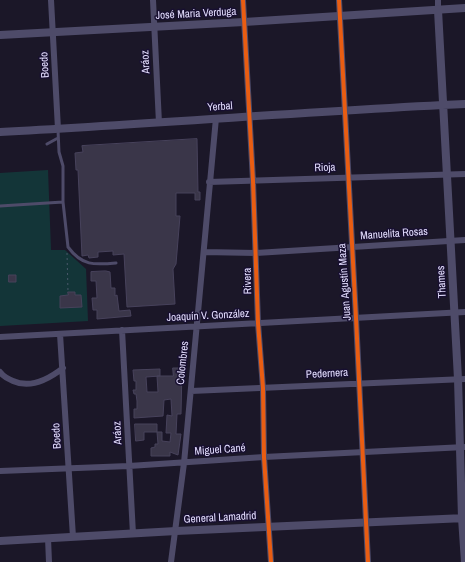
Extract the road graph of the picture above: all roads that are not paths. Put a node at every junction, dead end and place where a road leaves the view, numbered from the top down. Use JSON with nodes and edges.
{"nodes":[{"id":1,"x":51,"y":0,"type":"edge"},
{"id":2,"x":153,"y":0,"type":"edge"},
{"id":3,"x":243,"y":0,"type":"edge"},
{"id":4,"x":339,"y":0,"type":"edge"},
{"id":5,"x":438,"y":0,"type":"edge"},
{"id":6,"x":465,"y":8,"type":"edge"},
{"id":7,"x":438,"y":10,"type":"junction"},
{"id":8,"x":340,"y":16,"type":"junction"},
{"id":9,"x":244,"y":22,"type":"junction"},
{"id":10,"x":154,"y":26,"type":"junction"},
{"id":11,"x":53,"y":32,"type":"junction"},
{"id":12,"x":0,"y":35,"type":"edge"},
{"id":13,"x":465,"y":104,"type":"edge"},
{"id":14,"x":443,"y":105,"type":"junction"},
{"id":15,"x":345,"y":111,"type":"junction"},
{"id":16,"x":249,"y":116,"type":"junction"},
{"id":17,"x":216,"y":118,"type":"junction"},
{"id":18,"x":159,"y":122,"type":"junction"},
{"id":19,"x":58,"y":129,"type":"junction"},
{"id":20,"x":0,"y":132,"type":"edge"},
{"id":21,"x":58,"y":138,"type":"junction"},
{"id":22,"x":47,"y":144,"type":"dead end"},
{"id":23,"x":465,"y":174,"type":"edge"},
{"id":24,"x":447,"y":175,"type":"junction"},
{"id":25,"x":348,"y":178,"type":"junction"},
{"id":26,"x":253,"y":181,"type":"junction"},
{"id":27,"x":209,"y":182,"type":"junction"},
{"id":28,"x":64,"y":202,"type":"junction"},
{"id":29,"x":0,"y":206,"type":"edge"},
{"id":30,"x":465,"y":240,"type":"edge"},
{"id":31,"x":450,"y":241,"type":"junction"},
{"id":32,"x":352,"y":247,"type":"junction"},
{"id":33,"x":204,"y":252,"type":"junction"},
{"id":34,"x":256,"y":253,"type":"junction"},
{"id":35,"x":116,"y":263,"type":"dead end"},
{"id":36,"x":454,"y":312,"type":"junction"},
{"id":37,"x":465,"y":312,"type":"edge"},
{"id":38,"x":356,"y":318,"type":"junction"},
{"id":39,"x":258,"y":323,"type":"junction"},
{"id":40,"x":197,"y":326,"type":"junction"},
{"id":41,"x":122,"y":330,"type":"junction"},
{"id":42,"x":60,"y":334,"type":"junction"},
{"id":43,"x":0,"y":337,"type":"edge"},
{"id":44,"x":63,"y":368,"type":"junction"},
{"id":45,"x":0,"y":372,"type":"edge"},
{"id":46,"x":461,"y":379,"type":"edge"},
{"id":47,"x":359,"y":383,"type":"junction"},
{"id":48,"x":262,"y":388,"type":"junction"},
{"id":49,"x":191,"y":391,"type":"junction"},
{"id":50,"x":463,"y":447,"type":"edge"},
{"id":51,"x":363,"y":453,"type":"junction"},
{"id":52,"x":264,"y":457,"type":"junction"},
{"id":53,"x":184,"y":462,"type":"junction"},
{"id":54,"x":129,"y":466,"type":"junction"},
{"id":55,"x":70,"y":468,"type":"junction"},
{"id":56,"x":0,"y":472,"type":"edge"},
{"id":57,"x":464,"y":518,"type":"edge"},
{"id":58,"x":366,"y":523,"type":"junction"},
{"id":59,"x":269,"y":526,"type":"junction"},
{"id":60,"x":176,"y":531,"type":"junction"},
{"id":61,"x":133,"y":534,"type":"junction"},
{"id":62,"x":73,"y":537,"type":"junction"},
{"id":63,"x":48,"y":538,"type":"junction"},
{"id":64,"x":0,"y":541,"type":"edge"},
{"id":65,"x":49,"y":562,"type":"edge"},
{"id":66,"x":171,"y":562,"type":"edge"},
{"id":67,"x":271,"y":562,"type":"edge"},
{"id":68,"x":368,"y":562,"type":"edge"},
{"id":69,"x":465,"y":562,"type":"edge"}],
"edges":[{"from":1,"to":11,"type":"street","name":"Boedo"},
{"from":2,"to":10,"type":"street","name":"Aráoz"},
{"from":3,"to":9,"type":"street","name":"Rivera"},
{"from":4,"to":8,"type":"street","name":"Juan Agustín Maza"},
{"from":5,"to":7,"type":"street","name":"Thames"},
{"from":6,"to":7,"type":"street","name":"José Maria Verduga"},
{"from":7,"to":8,"type":"street","name":"José Maria Verduga"},
{"from":7,"to":14,"type":"street","name":"Thames"},
{"from":8,"to":9,"type":"street","name":"José Maria Verduga"},
{"from":8,"to":15,"type":"street","name":"Juan Agustín Maza"},
{"from":9,"to":10,"type":"street","name":"José Maria Verduga"},
{"from":9,"to":16,"type":"street","name":"Rivera"},
{"from":10,"to":11,"type":"street","name":"José Maria Verduga"},
{"from":10,"to":18,"type":"street","name":"Aráoz"},
{"from":11,"to":12,"type":"street","name":"José Maria Verduga"},
{"from":11,"to":19,"type":"street","name":"Boedo"},
{"from":13,"to":14,"type":"street","name":"Yerbal"},
{"from":14,"to":15,"type":"street","name":"Yerbal"},
{"from":14,"to":24,"type":"street","name":"Thames"},
{"from":15,"to":16,"type":"street","name":"Yerbal"},
{"from":15,"to":25,"type":"street","name":"Juan Agustín Maza"},
{"from":16,"to":17,"type":"street","name":"Yerbal"},
{"from":16,"to":26,"type":"street","name":"Rivera"},
{"from":17,"to":18,"type":"street","name":"Yerbal"},
{"from":17,"to":27,"type":"street","name":"Colombres"},
{"from":18,"to":19,"type":"street","name":"Yerbal"},
{"from":19,"to":20,"type":"street","name":"Yerbal"},
{"from":19,"to":21,"type":"lane"},
{"from":21,"to":22,"type":"lane"},
{"from":21,"to":28,"type":"lane"},
{"from":23,"to":24,"type":"street","name":"Rioja"},
{"from":24,"to":25,"type":"street","name":"Rioja"},
{"from":24,"to":31,"type":"street","name":"Thames"},
{"from":25,"to":26,"type":"street","name":"Rioja"},
{"from":25,"to":32,"type":"street","name":"Juan Agustín Maza"},
{"from":26,"to":27,"type":"street","name":"Rioja"},
{"from":26,"to":34,"type":"street","name":"Rivera"},
{"from":27,"to":33,"type":"street","name":"Colombres"},
{"from":28,"to":29,"type":"lane"},
{"from":28,"to":35,"type":"lane"},
{"from":30,"to":31,"type":"street","name":"Manuelita Rosas"},
{"from":31,"to":32,"type":"street","name":"Manuelita Rosas"},
{"from":31,"to":36,"type":"street","name":"Thames"},
{"from":32,"to":34,"type":"street","name":"Manuelita Rosas"},
{"from":32,"to":38,"type":"street","name":"Juan Agustín Maza"},
{"from":33,"to":34,"type":"street","name":"Manuelita Rosas"},
{"from":33,"to":40,"type":"street","name":"Colombres"},
{"from":34,"to":39,"type":"street","name":"Rivera"},
{"from":36,"to":37,"type":"street","name":"Joaquín V. González"},
{"from":36,"to":38,"type":"street","name":"Joaquín V. González"},
{"from":36,"to":46,"type":"street","name":"Thames"},
{"from":38,"to":39,"type":"street","name":"Joaquín V. González"},
{"from":38,"to":47,"type":"street","name":"Juan Agustín Maza"},
{"from":39,"to":40,"type":"street","name":"Joaquín V. González"},
{"from":39,"to":48,"type":"street","name":"Rivera"},
{"from":40,"to":41,"type":"street","name":"Joaquín V. González"},
{"from":40,"to":49,"type":"street","name":"Colombres"},
{"from":41,"to":42,"type":"street","name":"Joaquín V. González"},
{"from":41,"to":54,"type":"street","name":"Aráoz"},
{"from":42,"to":43,"type":"street","name":"Joaquín V. González"},
{"from":42,"to":44,"type":"street","name":"Boedo"},
{"from":44,"to":45,"type":"street"},
{"from":44,"to":55,"type":"street","name":"Boedo"},
{"from":46,"to":47,"type":"street","name":"Pedernera"},
{"from":46,"to":50,"type":"street","name":"Thames"},
{"from":47,"to":48,"type":"street","name":"Pedernera"},
{"from":47,"to":51,"type":"street","name":"Juan Agustín Maza"},
{"from":48,"to":49,"type":"street","name":"Pedernera"},
{"from":48,"to":52,"type":"street","name":"Rivera"},
{"from":49,"to":53,"type":"street","name":"Colombres"},
{"from":50,"to":51,"type":"street","name":"Miguel Cané"},
{"from":50,"to":57,"type":"street","name":"Thames"},
{"from":51,"to":52,"type":"street","name":"Miguel Cané"},
{"from":51,"to":58,"type":"street","name":"Juan Agustín Maza"},
{"from":52,"to":53,"type":"street","name":"Miguel Cané"},
{"from":52,"to":59,"type":"street","name":"Rivera"},
{"from":53,"to":54,"type":"street","name":"Miguel Cané"},
{"from":53,"to":60,"type":"street","name":"Colombres"},
{"from":54,"to":55,"type":"street","name":"Miguel Cané"},
{"from":54,"to":61,"type":"street","name":"Aráoz"},
{"from":55,"to":56,"type":"street","name":"Miguel Cané"},
{"from":55,"to":62,"type":"street","name":"Boedo"},
{"from":57,"to":58,"type":"street","name":"General Lamadrid"},
{"from":57,"to":69,"type":"street","name":"Thames"},
{"from":58,"to":59,"type":"street","name":"General Lamadrid"},
{"from":58,"to":68,"type":"street","name":"Juan Agustín Maza"},
{"from":59,"to":60,"type":"street","name":"General Lamadrid"},
{"from":59,"to":67,"type":"street","name":"Rivera"},
{"from":60,"to":61,"type":"street","name":"General Lamadrid"},
{"from":60,"to":66,"type":"street","name":"Colombres"},
{"from":61,"to":62,"type":"street","name":"General Lamadrid"},
{"from":62,"to":63,"type":"street","name":"General Lamadrid"},
{"from":63,"to":64,"type":"street","name":"General Lamadrid"},
{"from":63,"to":65,"type":"street"}]}
